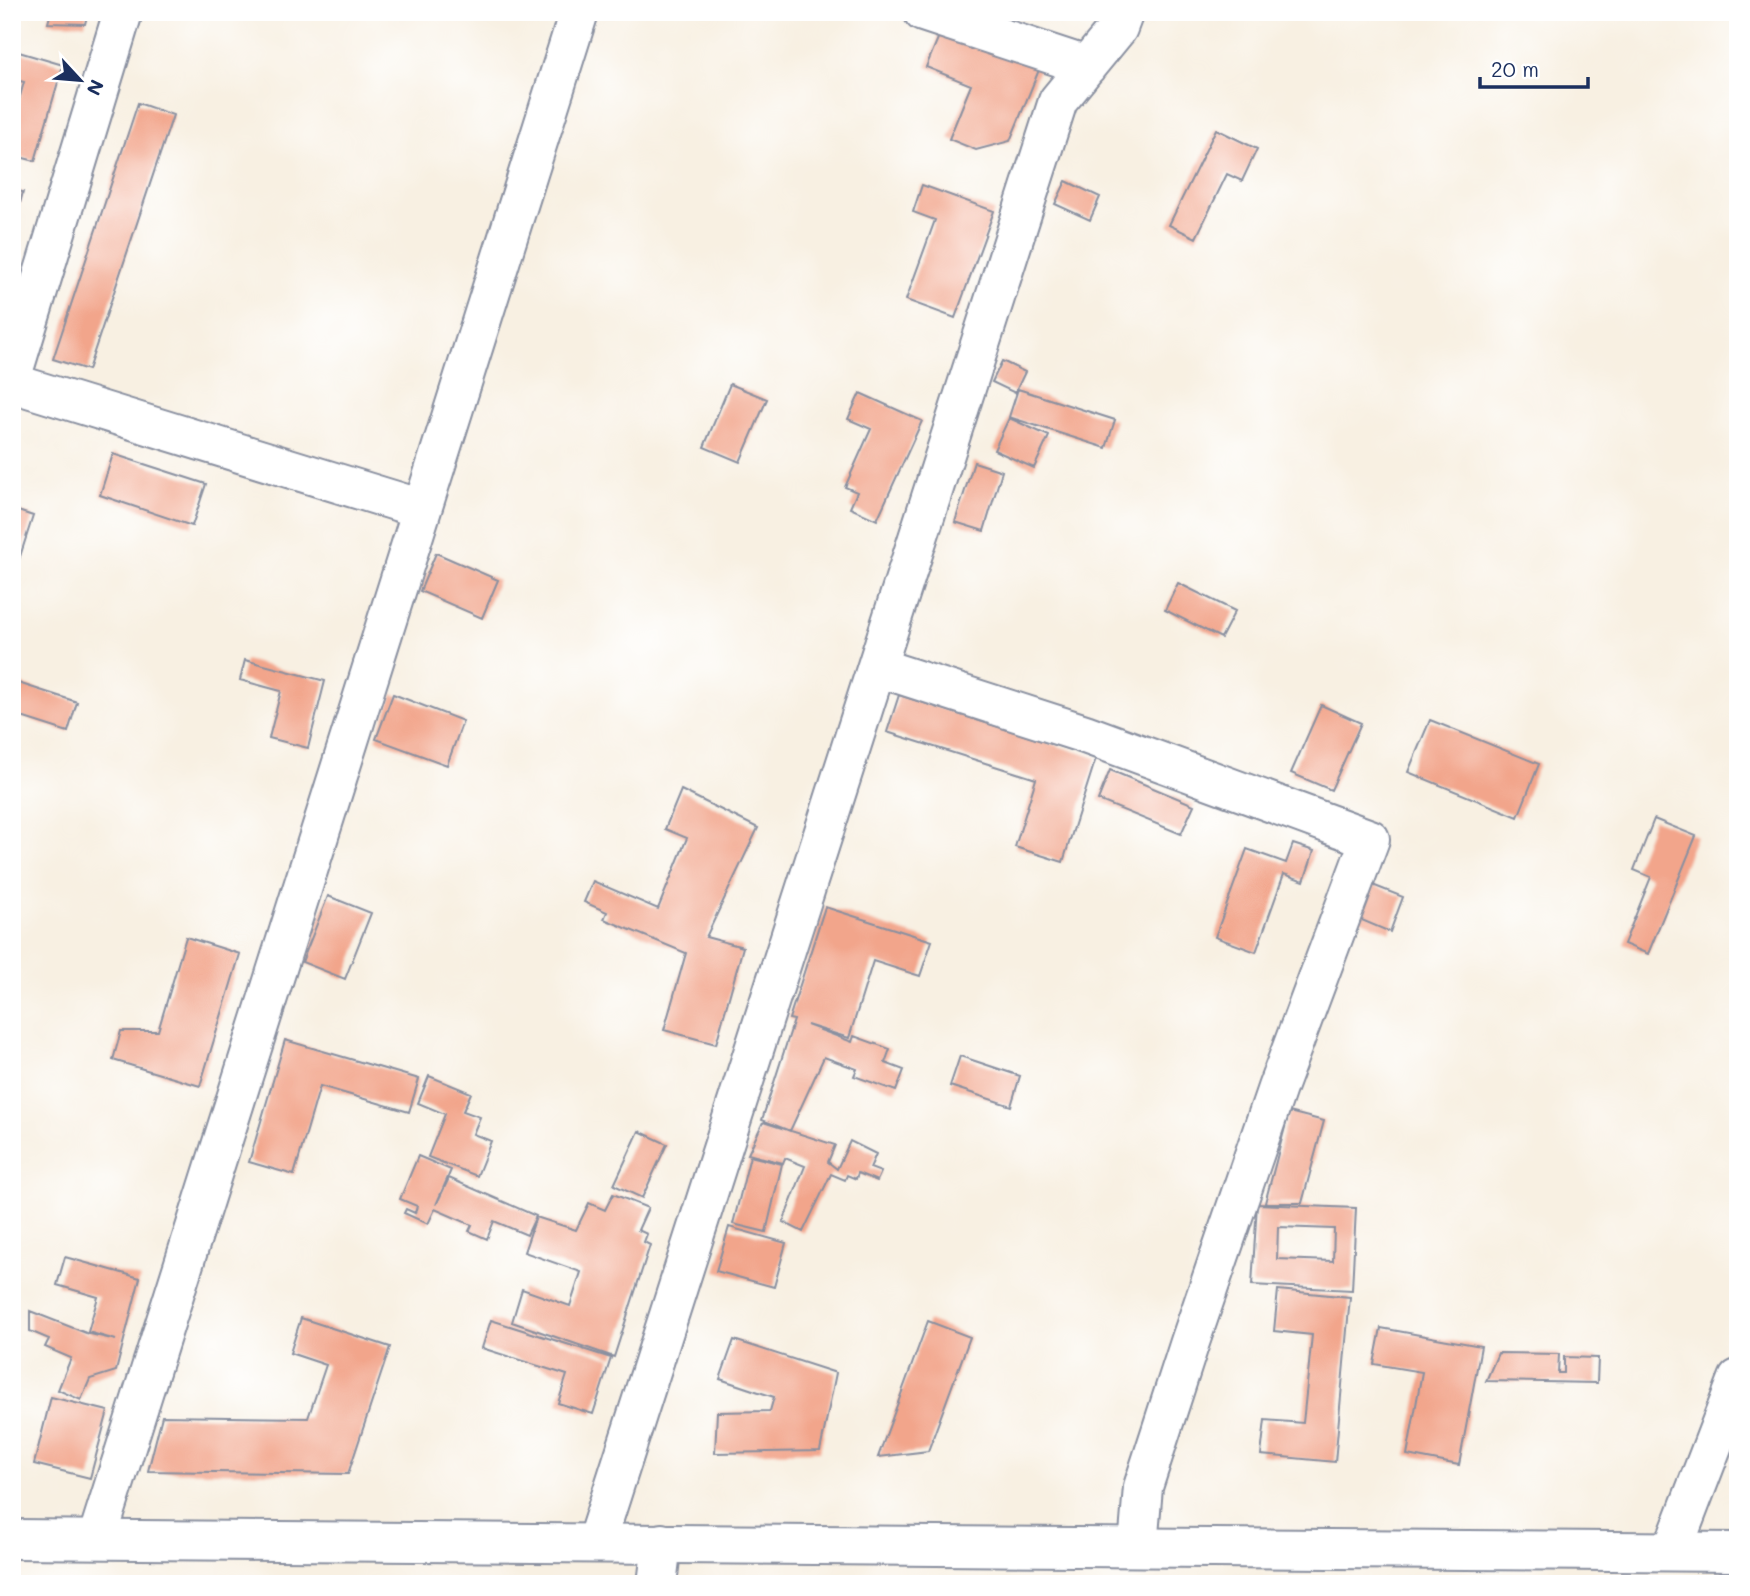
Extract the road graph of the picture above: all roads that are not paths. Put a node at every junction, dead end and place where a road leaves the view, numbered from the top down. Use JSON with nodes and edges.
{"nodes":[{"id":1,"x":123,"y":12,"type":"edge"},
{"id":2,"x":579,"y":12,"type":"edge"},
{"id":3,"x":923,"y":12,"type":"edge"},
{"id":4,"x":1124,"y":12,"type":"edge"},
{"id":5,"x":1087,"y":66,"type":"junction"},
{"id":6,"x":12,"y":376,"type":"edge"},
{"id":7,"x":12,"y":383,"type":"edge"},
{"id":8,"x":422,"y":509,"type":"junction"},
{"id":9,"x":877,"y":667,"type":"junction"},
{"id":10,"x":1738,"y":1379,"type":"edge"},
{"id":11,"x":12,"y":1539,"type":"edge"},
{"id":12,"x":97,"y":1539,"type":"junction"},
{"id":13,"x":596,"y":1543,"type":"junction"},
{"id":14,"x":662,"y":1543,"type":"junction"},
{"id":15,"x":1138,"y":1547,"type":"junction"},
{"id":16,"x":1672,"y":1551,"type":"junction"},
{"id":17,"x":1738,"y":1552,"type":"edge"},
{"id":18,"x":657,"y":1584,"type":"edge"}],
"edges":[{"from":1,"to":6,"type":"street"},
{"from":2,"to":8,"type":"street"},
{"from":3,"to":5,"type":"street"},
{"from":4,"to":5,"type":"street"},
{"from":5,"to":9,"type":"street"},
{"from":7,"to":8,"type":"street"},
{"from":8,"to":12,"type":"street"},
{"from":9,"to":13,"type":"street"},
{"from":9,"to":15,"type":"street"},
{"from":10,"to":16,"type":"street"},
{"from":11,"to":12,"type":"street"},
{"from":12,"to":13,"type":"street"},
{"from":13,"to":14,"type":"street"},
{"from":14,"to":15,"type":"street"},
{"from":14,"to":18,"type":"street"},
{"from":15,"to":16,"type":"street"},
{"from":16,"to":17,"type":"street"}]}
